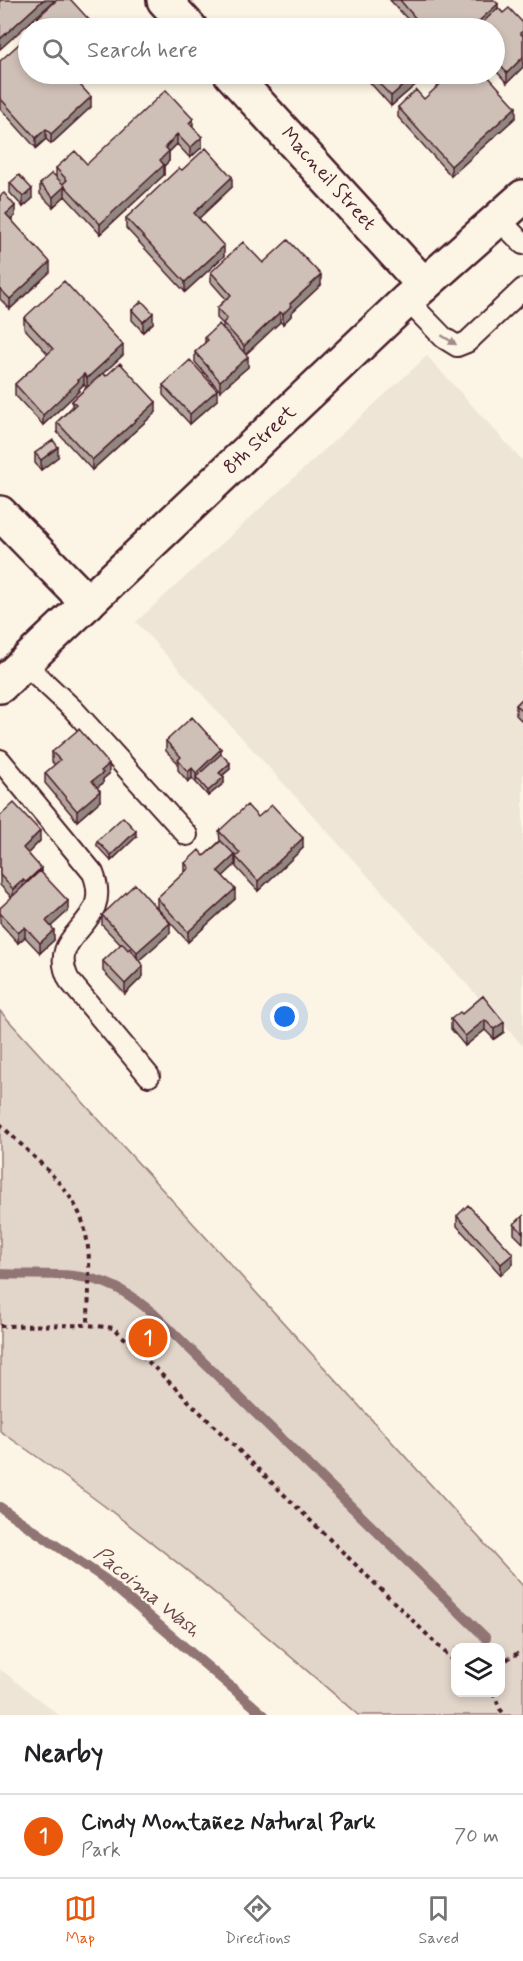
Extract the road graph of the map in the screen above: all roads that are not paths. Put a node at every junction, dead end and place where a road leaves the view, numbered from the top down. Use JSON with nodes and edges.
{"nodes":[{"id":1,"x":164,"y":0,"type":"edge"},
{"id":2,"x":181,"y":18,"type":"edge"},
{"id":3,"x":239,"y":84,"type":"edge"},
{"id":4,"x":523,"y":196,"type":"edge"},
{"id":5,"x":498,"y":218,"type":"junction"},
{"id":6,"x":523,"y":244,"type":"edge"},
{"id":7,"x":523,"y":289,"type":"edge"},
{"id":8,"x":416,"y":292,"type":"junction"},
{"id":9,"x":0,"y":513,"type":"edge"},
{"id":10,"x":88,"y":603,"type":"junction"},
{"id":11,"x":25,"y":664,"type":"junction"},
{"id":12,"x":0,"y":686,"type":"edge"},
{"id":13,"x":0,"y":760,"type":"edge"},
{"id":14,"x":187,"y":835,"type":"dead end"},
{"id":15,"x":149,"y":1076,"type":"dead end"}],
"edges":[{"from":1,"to":2,"type":"street"},
{"from":3,"to":8,"type":"street","name":"Macneil Street"},
{"from":4,"to":5,"type":"street","name":"8th Street"},
{"from":5,"to":6,"type":"lane"},
{"from":5,"to":8,"type":"street","name":"8th Street"},
{"from":8,"to":7,"type":"lane","one_way":true},
{"from":8,"to":10,"type":"street","name":"8th Street"},
{"from":9,"to":10,"type":"street"},
{"from":10,"to":11,"type":"street","name":"8th Street"},
{"from":11,"to":12,"type":"street","name":"8th Street"},
{"from":11,"to":14,"type":"lane"},
{"from":13,"to":15,"type":"lane"}]}
